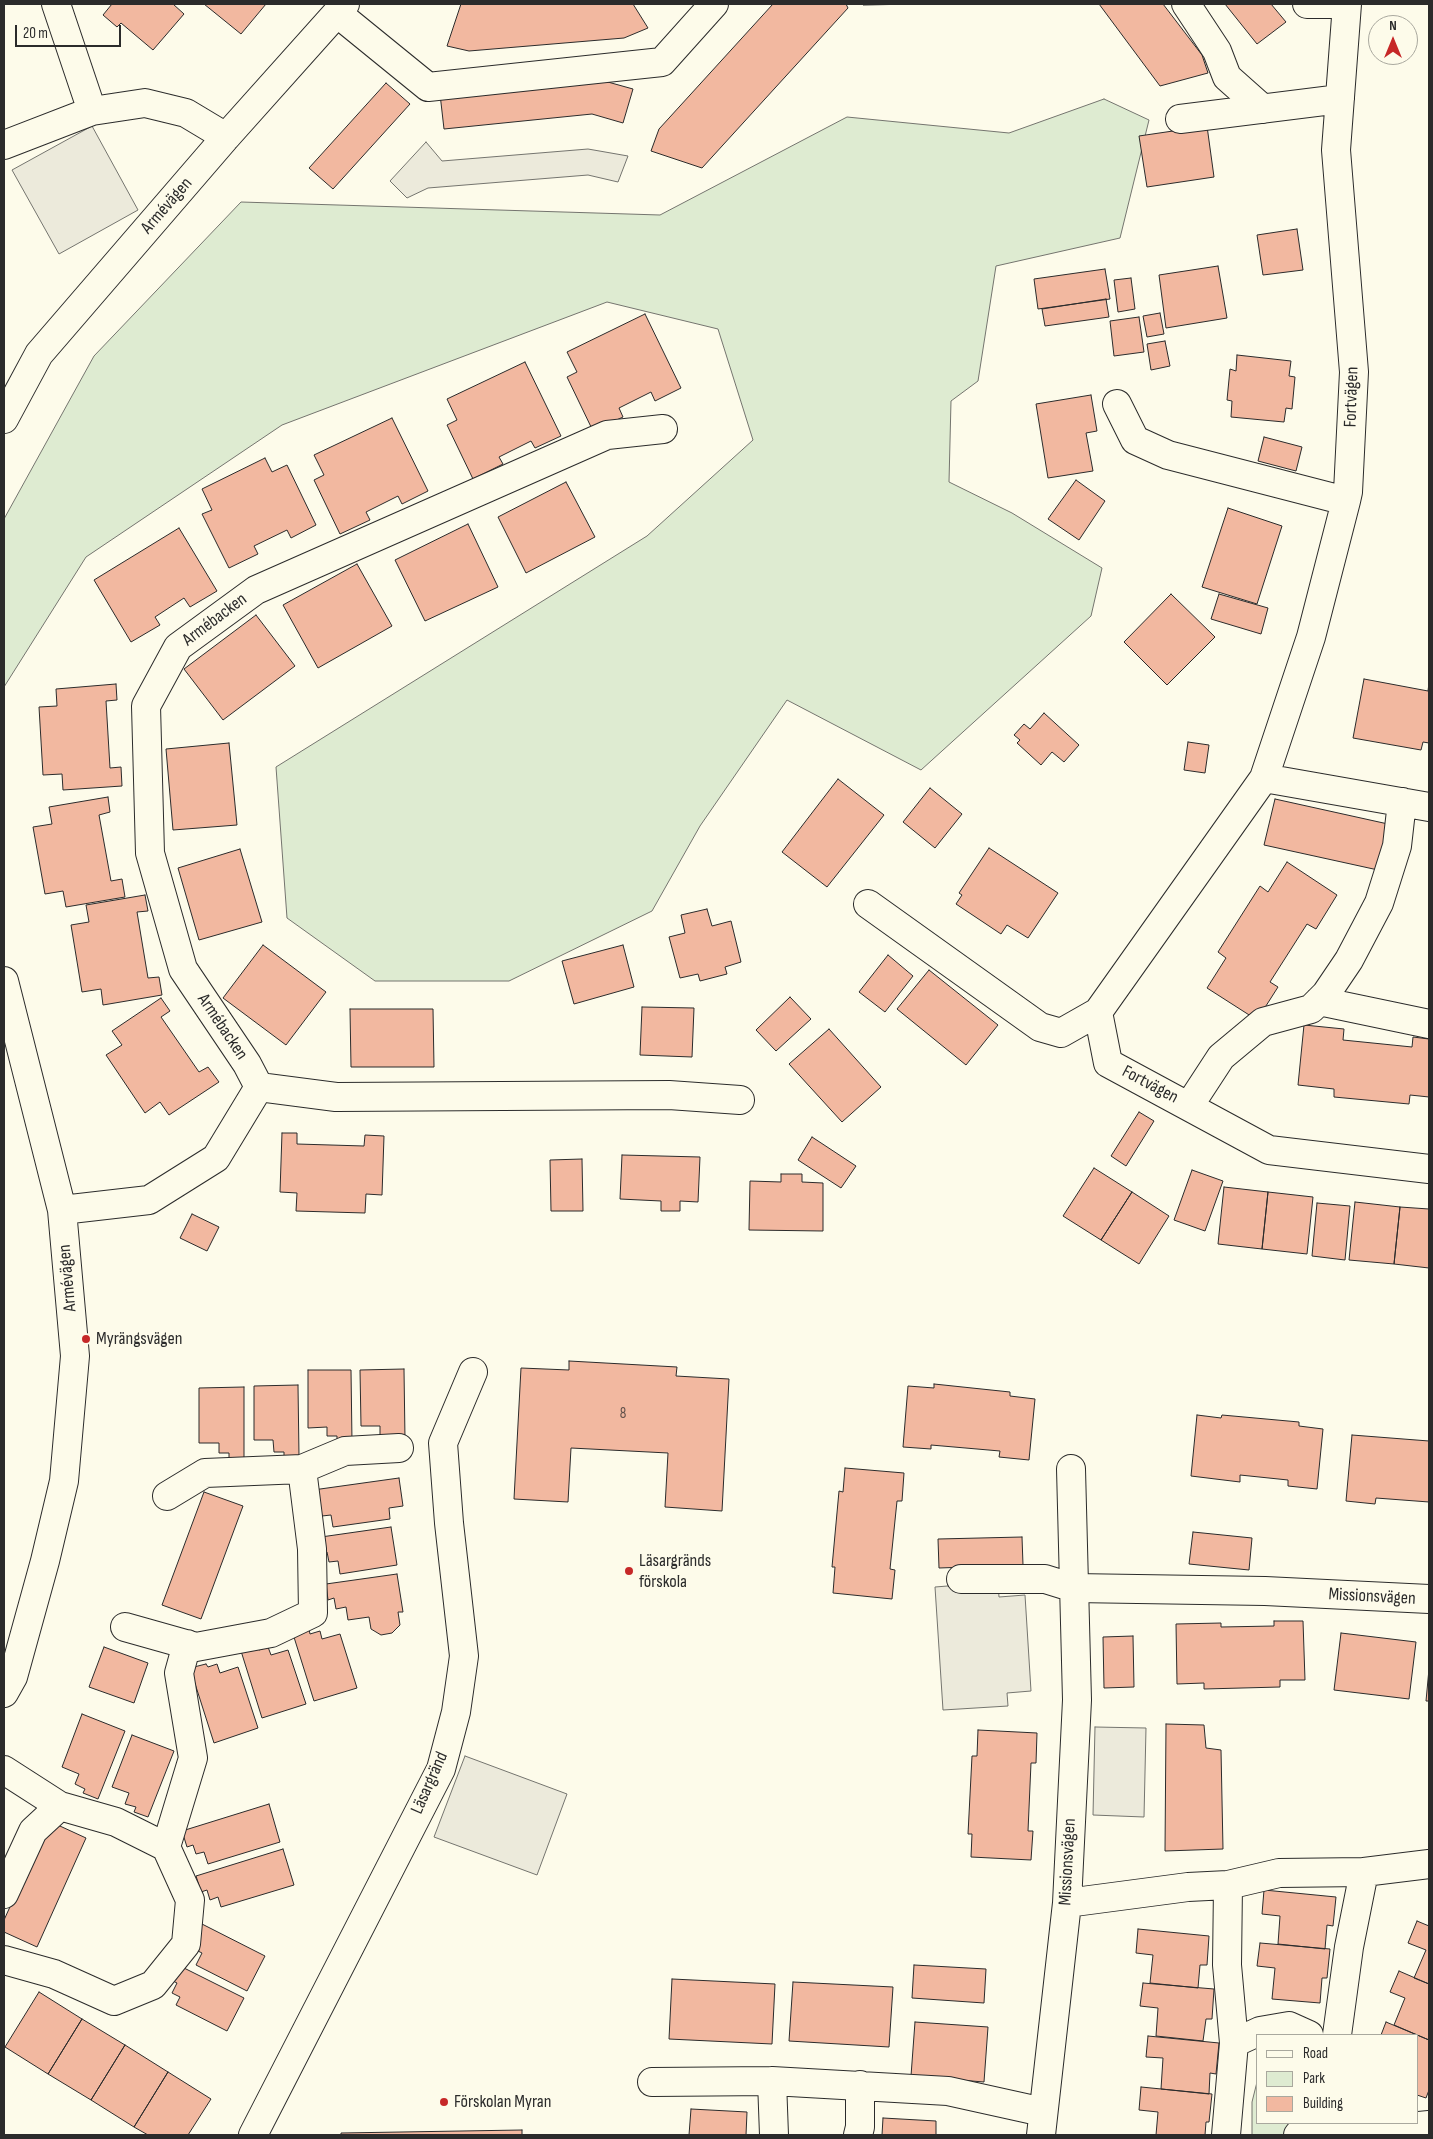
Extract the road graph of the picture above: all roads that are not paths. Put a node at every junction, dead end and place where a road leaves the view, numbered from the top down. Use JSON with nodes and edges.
{"nodes":[{"id":1,"x":56,"y":4,"type":"edge"},
{"id":2,"x":714,"y":4,"type":"edge"},
{"id":3,"x":1186,"y":4,"type":"edge"},
{"id":4,"x":1307,"y":4,"type":"edge"},
{"id":5,"x":1346,"y":4,"type":"edge"},
{"id":6,"x":341,"y":8,"type":"edge"},
{"id":7,"x":1340,"y":99,"type":"junction"},
{"id":8,"x":1263,"y":108,"type":"junction"},
{"id":9,"x":92,"y":111,"type":"junction"},
{"id":10,"x":1180,"y":119,"type":"dead end"},
{"id":11,"x":226,"y":137,"type":"junction"},
{"id":12,"x":4,"y":145,"type":"edge"},
{"id":13,"x":1117,"y":404,"type":"dead end"},
{"id":14,"x":4,"y":419,"type":"edge"},
{"id":15,"x":662,"y":429,"type":"dead end"},
{"id":16,"x":1346,"y":501,"type":"junction"},
{"id":17,"x":1264,"y":778,"type":"junction"},
{"id":18,"x":1402,"y":802,"type":"junction"},
{"id":19,"x":1429,"y":807,"type":"edge"},
{"id":20,"x":868,"y":904,"type":"dead end"},
{"id":21,"x":4,"y":981,"type":"edge"},
{"id":22,"x":1319,"y":1001,"type":"junction"},
{"id":23,"x":1098,"y":1012,"type":"junction"},
{"id":24,"x":1429,"y":1024,"type":"edge"},
{"id":25,"x":259,"y":1087,"type":"junction"},
{"id":26,"x":740,"y":1100,"type":"dead end"},
{"id":27,"x":1189,"y":1106,"type":"junction"},
{"id":28,"x":1429,"y":1169,"type":"edge"},
{"id":29,"x":62,"y":1210,"type":"junction"},
{"id":30,"x":473,"y":1372,"type":"dead end"},
{"id":31,"x":399,"y":1448,"type":"dead end"},
{"id":32,"x":302,"y":1469,"type":"junction"},
{"id":33,"x":1071,"y":1469,"type":"dead end"},
{"id":34,"x":167,"y":1496,"type":"dead end"},
{"id":35,"x":961,"y":1579,"type":"dead end"},
{"id":36,"x":1074,"y":1588,"type":"junction"},
{"id":37,"x":1429,"y":1600,"type":"edge"},
{"id":38,"x":125,"y":1627,"type":"dead end"},
{"id":39,"x":187,"y":1644,"type":"junction"},
{"id":40,"x":4,"y":1693,"type":"edge"},
{"id":41,"x":4,"y":1770,"type":"edge"},
{"id":42,"x":60,"y":1806,"type":"junction"},
{"id":43,"x":166,"y":1847,"type":"junction"},
{"id":44,"x":1429,"y":1864,"type":"edge"},
{"id":45,"x":1364,"y":1872,"type":"junction"},
{"id":46,"x":1228,"y":1885,"type":"junction"},
{"id":47,"x":4,"y":1894,"type":"edge"},
{"id":48,"x":1067,"y":1903,"type":"junction"},
{"id":49,"x":4,"y":1960,"type":"edge"},
{"id":50,"x":1307,"y":2034,"type":"edge"},
{"id":51,"x":1337,"y":2034,"type":"edge"},
{"id":52,"x":1234,"y":2043,"type":"junction"},
{"id":53,"x":772,"y":2081,"type":"junction"},
{"id":54,"x":652,"y":2082,"type":"dead end"},
{"id":55,"x":860,"y":2085,"type":"junction"},
{"id":56,"x":1042,"y":2124,"type":"edge"},
{"id":57,"x":1307,"y":2124,"type":"edge"},
{"id":58,"x":1324,"y":2124,"type":"edge"},
{"id":59,"x":1429,"y":2125,"type":"edge"},
{"id":60,"x":253,"y":2135,"type":"edge"},
{"id":61,"x":774,"y":2135,"type":"edge"},
{"id":62,"x":858,"y":2135,"type":"edge"},
{"id":63,"x":1226,"y":2135,"type":"edge"},
{"id":64,"x":1298,"y":2135,"type":"edge"}],
"edges":[{"from":1,"to":9,"type":"street"},
{"from":2,"to":6,"type":"street"},
{"from":3,"to":8,"type":"street"},
{"from":4,"to":5,"type":"street"},
{"from":5,"to":7,"type":"street","name":"Fortvägen"},
{"from":6,"to":11,"type":"street","name":"Armévägen"},
{"from":7,"to":8,"type":"street"},
{"from":7,"to":16,"type":"street","name":"Fortvägen"},
{"from":8,"to":10,"type":"street"},
{"from":9,"to":11,"type":"street"},
{"from":9,"to":12,"type":"street"},
{"from":11,"to":14,"type":"street","name":"Armévägen"},
{"from":13,"to":16,"type":"street"},
{"from":15,"to":25,"type":"street","name":"Armébacken"},
{"from":16,"to":17,"type":"street","name":"Fortvägen"},
{"from":17,"to":18,"type":"street"},
{"from":17,"to":23,"type":"street","name":"Fortvägen"},
{"from":18,"to":19,"type":"street"},
{"from":18,"to":22,"type":"street"},
{"from":20,"to":23,"type":"street"},
{"from":21,"to":29,"type":"street","name":"Armévägen"},
{"from":22,"to":24,"type":"street"},
{"from":22,"to":27,"type":"street"},
{"from":23,"to":27,"type":"street","name":"Fortvägen"},
{"from":25,"to":26,"type":"street"},
{"from":25,"to":29,"type":"street"},
{"from":27,"to":28,"type":"street","name":"Fortvägen"},
{"from":29,"to":40,"type":"street","name":"Armévägen"},
{"from":30,"to":60,"type":"street","name":"Läsargränd"},
{"from":31,"to":32,"type":"street"},
{"from":32,"to":34,"type":"street"},
{"from":32,"to":39,"type":"street"},
{"from":33,"to":36,"type":"street","name":"Missionsvägen"},
{"from":35,"to":36,"type":"street"},
{"from":36,"to":37,"type":"street","name":"Missionsvägen"},
{"from":36,"to":48,"type":"street","name":"Missionsvägen"},
{"from":38,"to":39,"type":"street"},
{"from":39,"to":43,"type":"street"},
{"from":41,"to":42,"type":"street"},
{"from":42,"to":43,"type":"street"},
{"from":42,"to":47,"type":"street"},
{"from":43,"to":49,"type":"street"},
{"from":44,"to":45,"type":"street"},
{"from":45,"to":46,"type":"street"},
{"from":45,"to":51,"type":"street"},
{"from":46,"to":48,"type":"street"},
{"from":46,"to":52,"type":"street"},
{"from":48,"to":56,"type":"street","name":"Missionsvägen"},
{"from":50,"to":52,"type":"street"},
{"from":52,"to":63,"type":"street"},
{"from":53,"to":54,"type":"street"},
{"from":53,"to":55,"type":"street"},
{"from":53,"to":61,"type":"street"},
{"from":55,"to":56,"type":"street"},
{"from":55,"to":62,"type":"street"},
{"from":57,"to":64,"type":"street"},
{"from":58,"to":59,"type":"street"}]}
